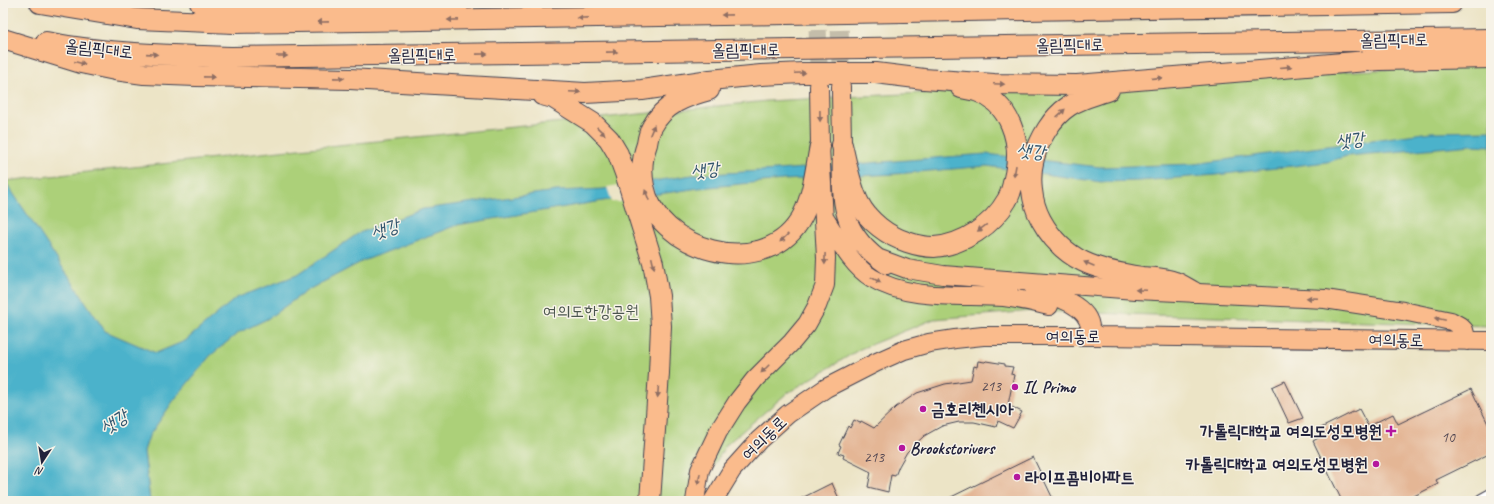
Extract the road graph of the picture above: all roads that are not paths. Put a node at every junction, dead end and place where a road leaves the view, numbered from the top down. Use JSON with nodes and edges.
{"nodes":[{"id":1,"x":40,"y":3,"type":"edge"},
{"id":2,"x":200,"y":3,"type":"edge"},
{"id":3,"x":459,"y":3,"type":"edge"},
{"id":4,"x":1452,"y":3,"type":"edge"},
{"id":5,"x":3,"y":34,"type":"edge"},
{"id":6,"x":3,"y":39,"type":"edge"},
{"id":7,"x":1491,"y":39,"type":"edge"},
{"id":8,"x":1491,"y":58,"type":"edge"},
{"id":9,"x":761,"y":75,"type":"junction"},
{"id":10,"x":924,"y":79,"type":"junction"},
{"id":11,"x":1133,"y":80,"type":"junction"},
{"id":12,"x":819,"y":86,"type":"tunnel mouth"},
{"id":13,"x":841,"y":86,"type":"tunnel mouth"},
{"id":14,"x":508,"y":88,"type":"junction"},
{"id":15,"x":820,"y":146,"type":"joint"},
{"id":16,"x":842,"y":146,"type":"joint"},
{"id":17,"x":634,"y":170,"type":"junction"},
{"id":18,"x":851,"y":205,"type":"junction"},
{"id":19,"x":819,"y":211,"type":"junction"},
{"id":20,"x":877,"y":258,"type":"junction"},
{"id":21,"x":1194,"y":292,"type":"junction"},
{"id":22,"x":1098,"y":336,"type":"junction"},
{"id":23,"x":1467,"y":341,"type":"junction"},
{"id":24,"x":1491,"y":341,"type":"edge"},
{"id":25,"x":1491,"y":496,"type":"edge"},
{"id":26,"x":650,"y":501,"type":"edge"},
{"id":27,"x":695,"y":501,"type":"edge"},
{"id":28,"x":713,"y":501,"type":"edge"},
{"id":29,"x":1482,"y":501,"type":"edge"}],
"edges":[{"from":4,"to":1,"type":"highway","name":"올림픽대로","one_way":true},
{"from":2,"to":3,"type":"highway"},
{"from":5,"to":7,"type":"highway","name":"올림픽대로","one_way":true},
{"from":6,"to":14,"type":"highway","one_way":true},
{"from":11,"to":8,"type":"highway","one_way":true},
{"from":9,"to":10,"type":"highway","one_way":true},
{"from":14,"to":9,"type":"highway","one_way":true},
{"from":17,"to":9,"type":"highway","one_way":true},
{"from":10,"to":11,"type":"highway","one_way":true},
{"from":10,"to":18,"type":"highway","one_way":true},
{"from":21,"to":11,"type":"highway","one_way":true},
{"from":12,"to":15,"type":"main road","one_way":true},
{"from":13,"to":16,"type":"main road"},
{"from":14,"to":17,"type":"highway","one_way":true},
{"from":15,"to":19,"type":"highway"},
{"from":16,"to":18,"type":"highway"},
{"from":19,"to":17,"type":"highway","one_way":true},
{"from":17,"to":26,"type":"highway","one_way":true},
{"from":18,"to":20,"type":"main road"},
{"from":19,"to":22,"type":"main road","one_way":true},
{"from":19,"to":27,"type":"main road","one_way":true},
{"from":21,"to":20,"type":"main road","one_way":true},
{"from":20,"to":22,"type":"main road"},
{"from":23,"to":21,"type":"main road","one_way":true},
{"from":22,"to":23,"type":"main road","name":"여의동로"},
{"from":22,"to":28,"type":"main road","name":"여의동로"},
{"from":23,"to":24,"type":"main road","name":"여의동로"},
{"from":25,"to":29,"type":"street"}]}
